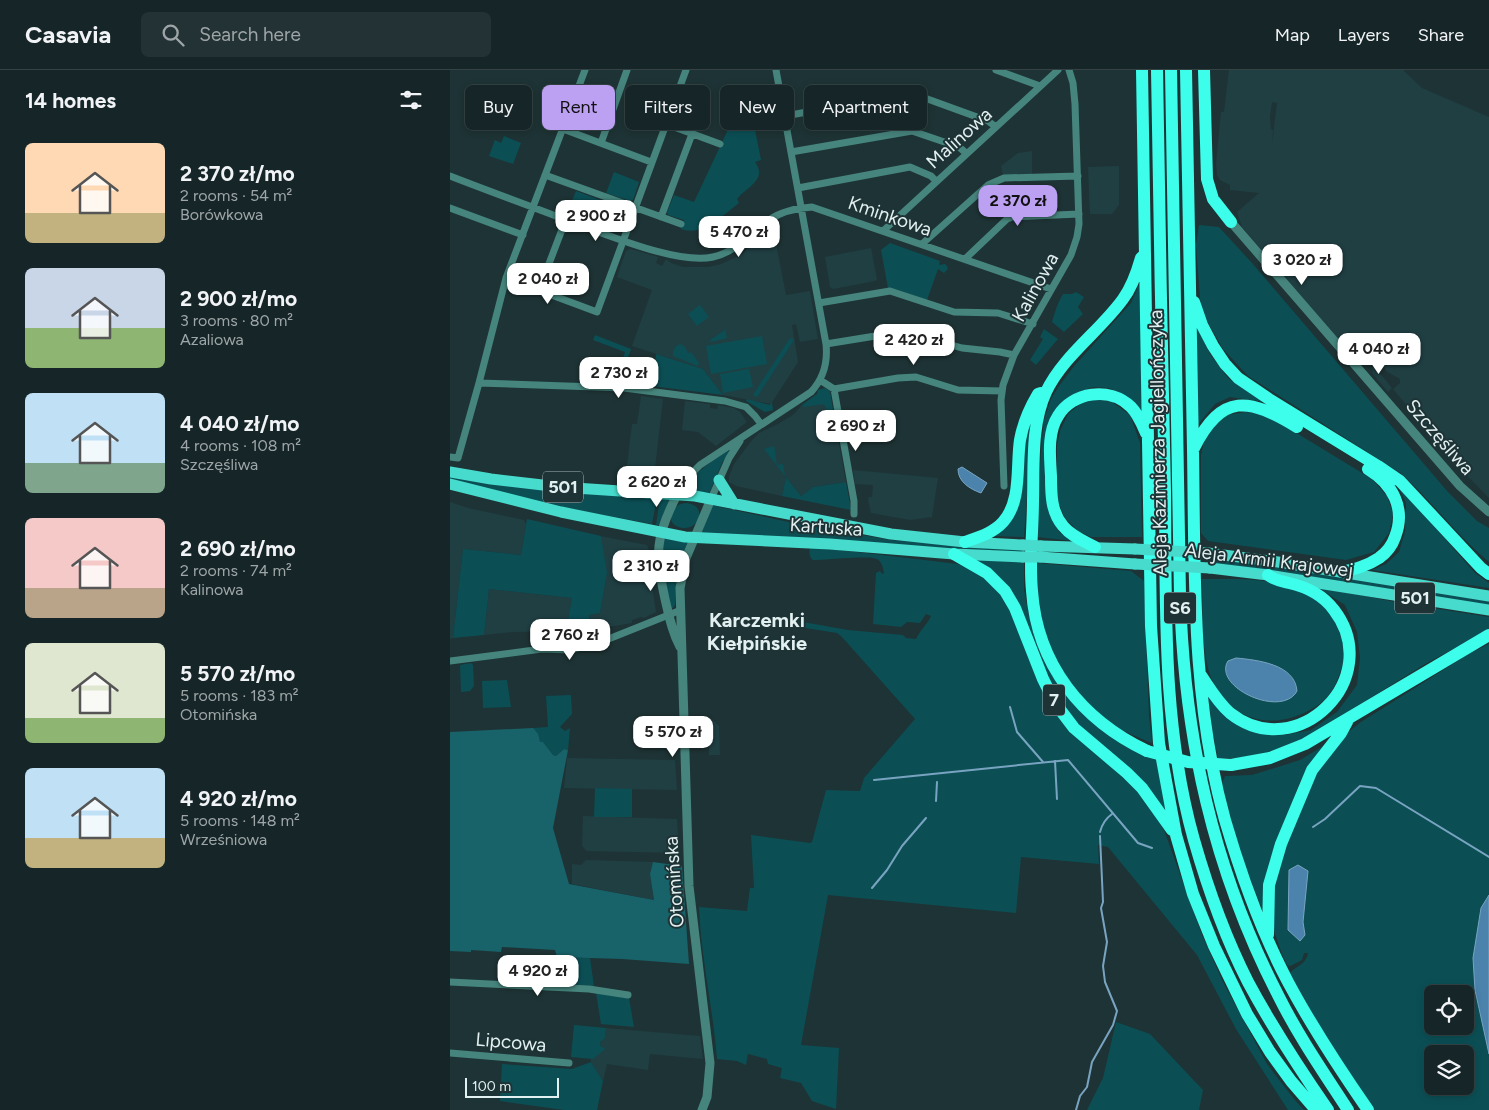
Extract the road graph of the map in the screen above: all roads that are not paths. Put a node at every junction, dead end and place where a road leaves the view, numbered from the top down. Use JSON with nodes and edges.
{"nodes":[{"id":1,"x":584,"y":70,"type":"edge"},
{"id":2,"x":627,"y":70,"type":"edge"},
{"id":3,"x":686,"y":70,"type":"edge"},
{"id":4,"x":776,"y":70,"type":"edge"},
{"id":5,"x":996,"y":70,"type":"edge"},
{"id":6,"x":1058,"y":70,"type":"edge"},
{"id":7,"x":1069,"y":70,"type":"edge"},
{"id":8,"x":1142,"y":70,"type":"edge"},
{"id":9,"x":1158,"y":70,"type":"edge"},
{"id":10,"x":1171,"y":70,"type":"edge"},
{"id":11,"x":1186,"y":70,"type":"edge"},
{"id":12,"x":1204,"y":70,"type":"edge"},
{"id":13,"x":579,"y":85,"type":"edge"},
{"id":14,"x":680,"y":85,"type":"edge"},
{"id":15,"x":779,"y":85,"type":"edge"},
{"id":16,"x":1040,"y":86,"type":"junction"},
{"id":17,"x":794,"y":114,"type":"edge"},
{"id":18,"x":996,"y":127,"type":"junction"},
{"id":19,"x":563,"y":130,"type":"edge"},
{"id":20,"x":566,"y":130,"type":"edge"},
{"id":21,"x":664,"y":130,"type":"edge"},
{"id":22,"x":682,"y":130,"type":"edge"},
{"id":23,"x":787,"y":130,"type":"edge"},
{"id":24,"x":692,"y":134,"type":"junction"},
{"id":25,"x":600,"y":143,"type":"junction"},
{"id":26,"x":720,"y":144,"type":"dead end"},
{"id":27,"x":791,"y":152,"type":"junction"},
{"id":28,"x":966,"y":153,"type":"junction"},
{"id":29,"x":651,"y":162,"type":"junction"},
{"id":30,"x":545,"y":175,"type":"junction"},
{"id":31,"x":450,"y":176,"type":"edge"},
{"id":32,"x":1078,"y":176,"type":"junction"},
{"id":33,"x":936,"y":181,"type":"junction"},
{"id":34,"x":798,"y":188,"type":"junction"},
{"id":35,"x":533,"y":207,"type":"junction"},
{"id":36,"x":635,"y":207,"type":"junction"},
{"id":37,"x":450,"y":208,"type":"edge"},
{"id":38,"x":802,"y":208,"type":"junction"},
{"id":39,"x":1079,"y":214,"type":"junction"},
{"id":40,"x":661,"y":217,"type":"junction"},
{"id":41,"x":566,"y":220,"type":"junction"},
{"id":42,"x":1231,"y":222,"type":"joint"},
{"id":43,"x":681,"y":224,"type":"dead end"},
{"id":44,"x":883,"y":230,"type":"junction"},
{"id":45,"x":522,"y":235,"type":"junction"},
{"id":46,"x":622,"y":240,"type":"junction"},
{"id":47,"x":922,"y":244,"type":"junction"},
{"id":48,"x":1146,"y":254,"type":"junction"},
{"id":49,"x":965,"y":259,"type":"junction"},
{"id":50,"x":506,"y":278,"type":"junction"},
{"id":51,"x":1051,"y":289,"type":"junction"},
{"id":52,"x":539,"y":290,"type":"junction"},
{"id":53,"x":1190,"y":290,"type":"junction"},
{"id":54,"x":818,"y":303,"type":"junction"},
{"id":55,"x":1032,"y":324,"type":"junction"},
{"id":56,"x":826,"y":344,"type":"junction"},
{"id":57,"x":1014,"y":355,"type":"junction"},
{"id":58,"x":820,"y":380,"type":"junction"},
{"id":59,"x":479,"y":383,"type":"junction"},
{"id":60,"x":834,"y":389,"type":"junction"},
{"id":61,"x":1002,"y":391,"type":"junction"},
{"id":62,"x":1046,"y":391,"type":"junction"},
{"id":63,"x":761,"y":424,"type":"junction"},
{"id":64,"x":1148,"y":437,"type":"junction"},
{"id":65,"x":742,"y":438,"type":"junction"},
{"id":66,"x":1193,"y":450,"type":"junction"},
{"id":67,"x":454,"y":457,"type":"edge"},
{"id":68,"x":450,"y":472,"type":"edge"},
{"id":69,"x":718,"y":480,"type":"junction"},
{"id":70,"x":450,"y":484,"type":"edge"},
{"id":71,"x":1004,"y":486,"type":"dead end"},
{"id":72,"x":677,"y":495,"type":"junction"},
{"id":73,"x":711,"y":499,"type":"junction"},
{"id":74,"x":734,"y":504,"type":"junction"},
{"id":75,"x":1489,"y":512,"type":"edge"},
{"id":76,"x":854,"y":514,"type":"dead end"},
{"id":77,"x":661,"y":532,"type":"junction"},
{"id":78,"x":695,"y":537,"type":"junction"},
{"id":79,"x":966,"y":542,"type":"junction"},
{"id":80,"x":1095,"y":547,"type":"junction"},
{"id":81,"x":1023,"y":551,"type":"junction"},
{"id":82,"x":1040,"y":551,"type":"junction"},
{"id":83,"x":954,"y":554,"type":"junction"},
{"id":84,"x":1342,"y":572,"type":"junction"},
{"id":85,"x":1268,"y":574,"type":"junction"},
{"id":86,"x":1489,"y":574,"type":"edge"},
{"id":87,"x":1489,"y":596,"type":"edge"},
{"id":88,"x":681,"y":610,"type":"junction"},
{"id":89,"x":1489,"y":610,"type":"edge"},
{"id":90,"x":669,"y":614,"type":"junction"},
{"id":91,"x":1489,"y":635,"type":"edge"},
{"id":92,"x":681,"y":650,"type":"junction"},
{"id":93,"x":450,"y":661,"type":"edge"},
{"id":94,"x":1198,"y":672,"type":"junction"},
{"id":95,"x":1348,"y":720,"type":"junction"},
{"id":96,"x":1176,"y":835,"type":"junction"},
{"id":97,"x":1268,"y":938,"type":"junction"},
{"id":98,"x":450,"y":982,"type":"edge"},
{"id":99,"x":628,"y":995,"type":"dead end"},
{"id":100,"x":450,"y":1053,"type":"edge"},
{"id":101,"x":569,"y":1063,"type":"dead end"},
{"id":102,"x":702,"y":1110,"type":"edge"},
{"id":103,"x":1316,"y":1110,"type":"edge"},
{"id":104,"x":1328,"y":1110,"type":"edge"},
{"id":105,"x":1348,"y":1110,"type":"edge"},
{"id":106,"x":1368,"y":1110,"type":"edge"}],
"edges":[{"from":1,"to":13,"type":"street"},
{"from":2,"to":25,"type":"street"},
{"from":3,"to":14,"type":"street"},
{"from":4,"to":15,"type":"street"},
{"from":5,"to":16,"type":"street"},
{"from":6,"to":16,"type":"street","name":"Malinowa"},
{"from":7,"to":32,"type":"street","name":"Kalinowa"},
{"from":8,"to":48,"type":"highway"},
{"from":9,"to":104,"type":"highway","name":"Aleja Kazimierza Jagiellończyka","number":"S6"},
{"from":10,"to":105,"type":"highway","name":"Aleja Kazimierza Jagiellończyka","number":"S6"},
{"from":11,"to":53,"type":"highway"},
{"from":12,"to":42,"type":"highway"},
{"from":16,"to":18,"type":"street","name":"Malinowa"},
{"from":17,"to":18,"type":"street"},
{"from":18,"to":28,"type":"street","name":"Malinowa"},
{"from":19,"to":30,"type":"street"},
{"from":20,"to":25,"type":"street"},
{"from":21,"to":29,"type":"street"},
{"from":22,"to":24,"type":"street"},
{"from":23,"to":27,"type":"street"},
{"from":24,"to":26,"type":"street"},
{"from":24,"to":40,"type":"street"},
{"from":25,"to":29,"type":"street"},
{"from":27,"to":28,"type":"street"},
{"from":27,"to":34,"type":"street"},
{"from":28,"to":33,"type":"street","name":"Malinowa"},
{"from":29,"to":36,"type":"street"},
{"from":30,"to":35,"type":"street"},
{"from":30,"to":36,"type":"street"},
{"from":31,"to":35,"type":"street"},
{"from":32,"to":39,"type":"street","name":"Kalinowa"},
{"from":32,"to":47,"type":"street"},
{"from":33,"to":34,"type":"street"},
{"from":33,"to":44,"type":"street","name":"Malinowa"},
{"from":34,"to":38,"type":"street"},
{"from":35,"to":41,"type":"street"},
{"from":35,"to":45,"type":"street"},
{"from":36,"to":40,"type":"street"},
{"from":36,"to":46,"type":"street"},
{"from":37,"to":45,"type":"street"},
{"from":38,"to":44,"type":"street","name":"Kminkowa"},
{"from":38,"to":46,"type":"street"},
{"from":38,"to":54,"type":"street"},
{"from":39,"to":49,"type":"street"},
{"from":39,"to":51,"type":"street","name":"Kalinowa"},
{"from":40,"to":43,"type":"street"},
{"from":41,"to":46,"type":"street"},
{"from":41,"to":52,"type":"street"},
{"from":42,"to":75,"type":"street","name":"Szczęśliwa"},
{"from":44,"to":47,"type":"street","name":"Kminkowa"},
{"from":45,"to":50,"type":"street"},
{"from":46,"to":52,"type":"street"},
{"from":47,"to":49,"type":"street","name":"Kminkowa"},
{"from":48,"to":62,"type":"highway"},
{"from":48,"to":64,"type":"highway"},
{"from":49,"to":51,"type":"street","name":"Kminkowa"},
{"from":50,"to":52,"type":"street"},
{"from":50,"to":59,"type":"street"},
{"from":51,"to":55,"type":"street","name":"Kalinowa"},
{"from":53,"to":66,"type":"highway"},
{"from":53,"to":86,"type":"highway"},
{"from":54,"to":55,"type":"street"},
{"from":54,"to":56,"type":"street"},
{"from":55,"to":57,"type":"street","name":"Kalinowa"},
{"from":56,"to":57,"type":"street"},
{"from":56,"to":58,"type":"street"},
{"from":57,"to":61,"type":"street","name":"Kalinowa"},
{"from":58,"to":60,"type":"street"},
{"from":58,"to":63,"type":"street"},
{"from":59,"to":63,"type":"street"},
{"from":59,"to":67,"type":"street"},
{"from":60,"to":61,"type":"street"},
{"from":60,"to":76,"type":"street"},
{"from":61,"to":71,"type":"street","name":"Kalinowa"},
{"from":62,"to":79,"type":"highway"},
{"from":62,"to":95,"type":"highway","bridge":true},
{"from":63,"to":65,"type":"street"},
{"from":64,"to":80,"type":"highway"},
{"from":64,"to":96,"type":"highway"},
{"from":65,"to":69,"type":"street"},
{"from":65,"to":72,"type":"street"},
{"from":66,"to":84,"type":"highway"},
{"from":66,"to":94,"type":"highway"},
{"from":68,"to":72,"type":"main road","number":"501"},
{"from":69,"to":73,"type":"street"},
{"from":69,"to":74,"type":"main road"},
{"from":70,"to":77,"type":"main road","number":"501"},
{"from":72,"to":73,"type":"main road","number":"501"},
{"from":72,"to":77,"type":"street","name":"Otomińska"},
{"from":73,"to":74,"type":"main road","name":"Kartuska","number":"501"},
{"from":73,"to":78,"type":"street","name":"Otomińska"},
{"from":74,"to":79,"type":"main road","name":"Kartuska","number":"501"},
{"from":77,"to":78,"type":"main road","number":"501"},
{"from":77,"to":90,"type":"street","name":"Otomińska"},
{"from":78,"to":83,"type":"main road","name":"Kartuska","number":"501"},
{"from":78,"to":88,"type":"street","name":"Otomińska"},
{"from":79,"to":81,"type":"main road","name":"Aleja Armii Krajowej","number":"501"},
{"from":80,"to":82,"type":"main road","name":"Aleja Armii Krajowej","number":"501"},
{"from":80,"to":84,"type":"main road","name":"Aleja Armii Krajowej","number":"501","bridge":true},
{"from":81,"to":82,"type":"main road","name":"Aleja Armii Krajowej","number":"501","bridge":true},
{"from":81,"to":83,"type":"main road","name":"Aleja Armii Krajowej","number":"501"},
{"from":82,"to":85,"type":"main road","name":"Aleja Armii Krajowej","number":"501","bridge":true},
{"from":83,"to":96,"type":"highway","number":"7"},
{"from":84,"to":87,"type":"main road","name":"Aleja Armii Krajowej","number":"501"},
{"from":85,"to":89,"type":"main road","name":"Aleja Armii Krajowej","number":"501"},
{"from":85,"to":94,"type":"highway"},
{"from":88,"to":90,"type":"street"},
{"from":88,"to":92,"type":"street","name":"Otomińska"},
{"from":90,"to":92,"type":"street","name":"Otomińska"},
{"from":90,"to":93,"type":"street"},
{"from":91,"to":95,"type":"highway"},
{"from":92,"to":102,"type":"street","name":"Otomińska"},
{"from":94,"to":97,"type":"highway"},
{"from":95,"to":97,"type":"highway"},
{"from":96,"to":103,"type":"highway","number":"7"},
{"from":97,"to":106,"type":"highway"},
{"from":98,"to":99,"type":"street"},
{"from":100,"to":101,"type":"street","name":"Lipcowa"}]}
